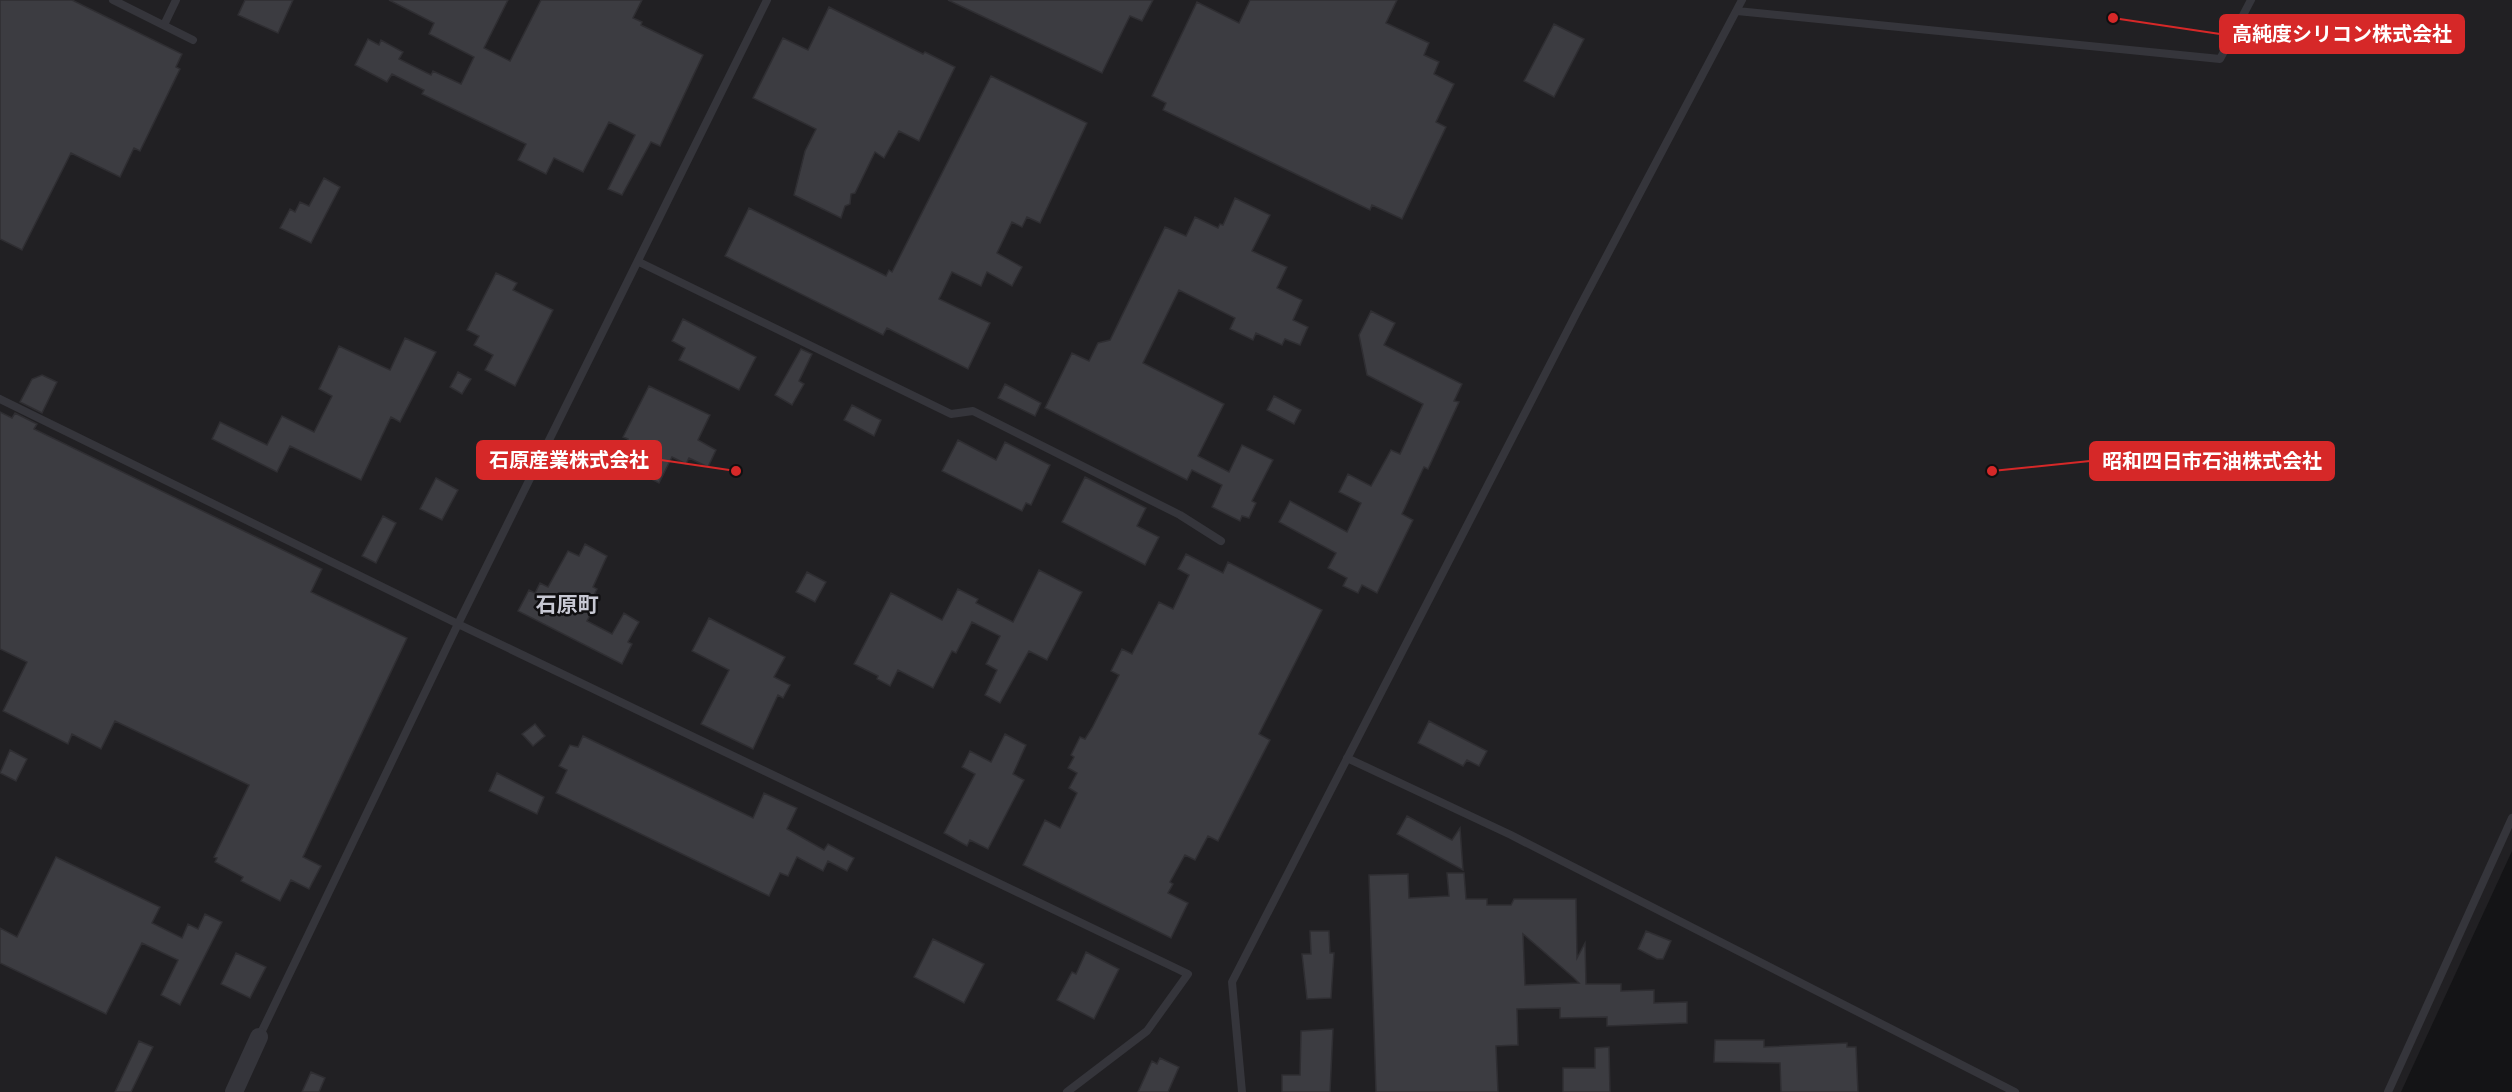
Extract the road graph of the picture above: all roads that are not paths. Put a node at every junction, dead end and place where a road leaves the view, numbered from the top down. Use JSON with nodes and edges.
{"nodes":[{"id":1,"x":113,"y":0,"type":"edge"},
{"id":2,"x":176,"y":0,"type":"edge"},
{"id":3,"x":767,"y":0,"type":"edge"},
{"id":4,"x":1742,"y":0,"type":"edge"},
{"id":5,"x":2251,"y":0,"type":"edge"},
{"id":6,"x":1737,"y":10,"type":"junction"},
{"id":7,"x":164,"y":26,"type":"junction"},
{"id":8,"x":193,"y":40,"type":"dead end"},
{"id":9,"x":639,"y":262,"type":"junction"},
{"id":10,"x":0,"y":399,"type":"edge"},
{"id":11,"x":1221,"y":541,"type":"dead end"},
{"id":12,"x":458,"y":624,"type":"junction"},
{"id":13,"x":1347,"y":758,"type":"junction"},
{"id":14,"x":2512,"y":818,"type":"edge"},
{"id":15,"x":260,"y":1037,"type":"joint"},
{"id":16,"x":234,"y":1092,"type":"edge"},
{"id":17,"x":1067,"y":1092,"type":"edge"},
{"id":18,"x":1242,"y":1092,"type":"edge"},
{"id":19,"x":2015,"y":1092,"type":"edge"},
{"id":20,"x":2388,"y":1092,"type":"edge"}],
"edges":[{"from":1,"to":7,"type":"lane"},
{"from":2,"to":7,"type":"lane"},
{"from":3,"to":9,"type":"lane"},
{"from":4,"to":6,"type":"lane"},
{"from":5,"to":6,"type":"lane"},
{"from":6,"to":13,"type":"lane"},
{"from":7,"to":8,"type":"lane"},
{"from":9,"to":11,"type":"lane"},
{"from":9,"to":12,"type":"lane"},
{"from":10,"to":12,"type":"lane"},
{"from":12,"to":15,"type":"lane"},
{"from":12,"to":17,"type":"lane"},
{"from":13,"to":18,"type":"lane"},
{"from":13,"to":19,"type":"lane"},
{"from":14,"to":20,"type":"lane"},
{"from":15,"to":16,"type":"street"}]}
